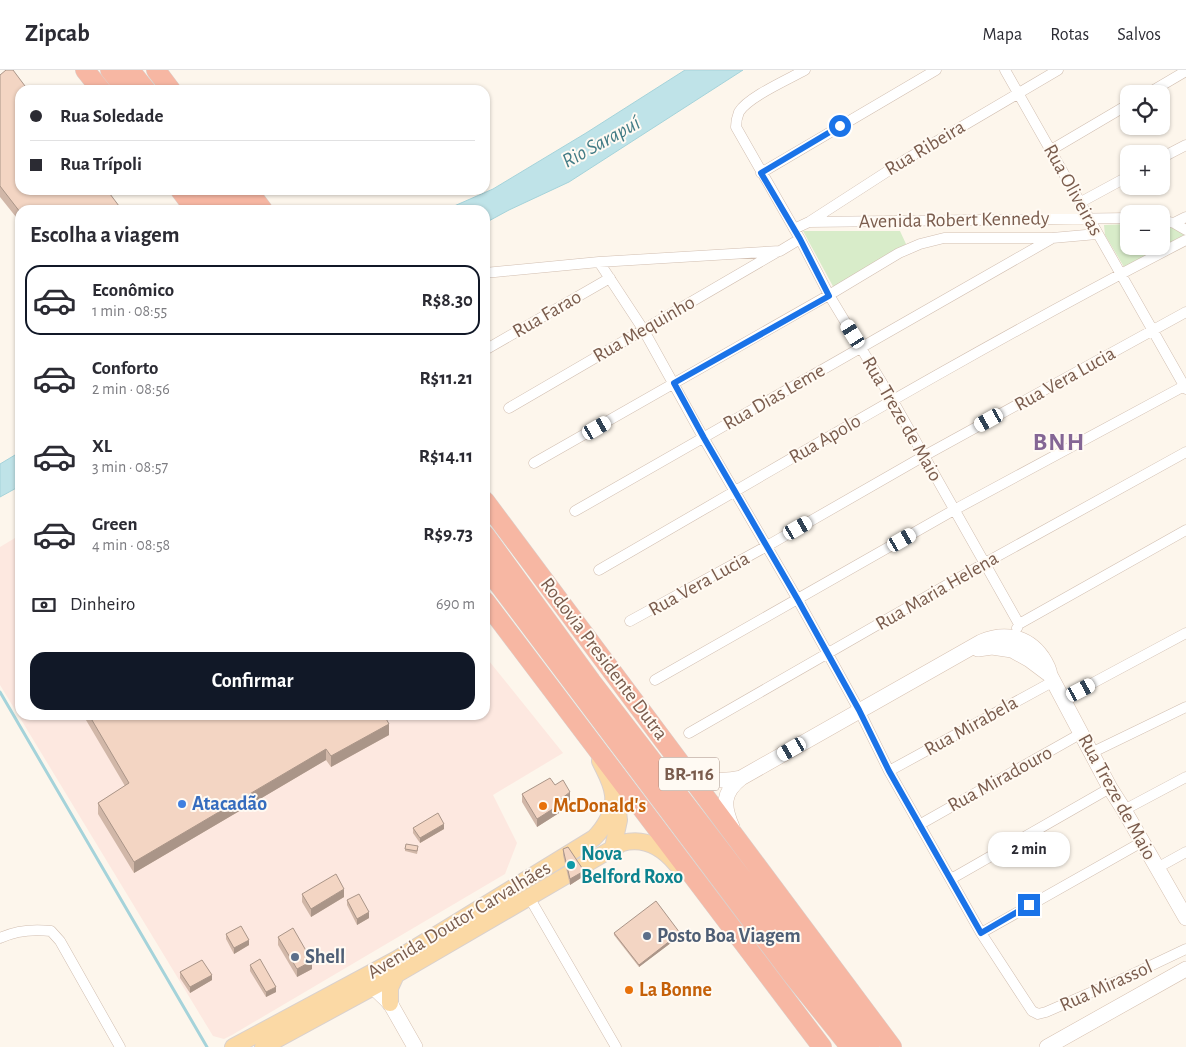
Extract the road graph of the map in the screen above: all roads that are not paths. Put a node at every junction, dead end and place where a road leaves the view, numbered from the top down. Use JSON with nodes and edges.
{"nodes":[{"id":1,"x":85,"y":70,"type":"edge"},
{"id":2,"x":110,"y":70,"type":"edge"},
{"id":3,"x":130,"y":70,"type":"edge"},
{"id":4,"x":156,"y":70,"type":"edge"},
{"id":5,"x":164,"y":70,"type":"edge"},
{"id":6,"x":805,"y":70,"type":"edge"},
{"id":7,"x":936,"y":70,"type":"edge"},
{"id":8,"x":1005,"y":70,"type":"edge"},
{"id":9,"x":1058,"y":70,"type":"edge"},
{"id":10,"x":1186,"y":71,"type":"edge"},
{"id":11,"x":97,"y":85,"type":"edge"},
{"id":12,"x":122,"y":85,"type":"edge"},
{"id":13,"x":142,"y":85,"type":"edge"},
{"id":14,"x":167,"y":85,"type":"edge"},
{"id":15,"x":169,"y":85,"type":"edge"},
{"id":16,"x":1162,"y":85,"type":"edge"},
{"id":17,"x":1019,"y":93,"type":"junction"},
{"id":18,"x":1120,"y":109,"type":"edge"},
{"id":19,"x":1186,"y":144,"type":"edge"},
{"id":20,"x":1051,"y":150,"type":"junction"},
{"id":21,"x":1170,"y":153,"type":"edge"},
{"id":22,"x":761,"y":173,"type":"junction"},
{"id":23,"x":1120,"y":181,"type":"edge"},
{"id":24,"x":228,"y":195,"type":"edge"},
{"id":25,"x":1081,"y":202,"type":"junction"},
{"id":26,"x":236,"y":205,"type":"edge"},
{"id":27,"x":1186,"y":217,"type":"edge"},
{"id":28,"x":1089,"y":218,"type":"junction"},
{"id":29,"x":1120,"y":218,"type":"edge"},
{"id":30,"x":809,"y":222,"type":"junction"},
{"id":31,"x":1170,"y":222,"type":"edge"},
{"id":32,"x":1174,"y":223,"type":"junction"},
{"id":33,"x":794,"y":230,"type":"junction"},
{"id":34,"x":1186,"y":230,"type":"edge"},
{"id":35,"x":1097,"y":234,"type":"junction"},
{"id":36,"x":1052,"y":238,"type":"junction"},
{"id":37,"x":800,"y":239,"type":"junction"},
{"id":38,"x":1186,"y":240,"type":"edge"},
{"id":39,"x":780,"y":250,"type":"junction"},
{"id":40,"x":599,"y":262,"type":"junction"},
{"id":41,"x":490,"y":273,"type":"edge"},
{"id":42,"x":1120,"y":274,"type":"junction"},
{"id":43,"x":610,"y":278,"type":"junction"},
{"id":44,"x":829,"y":296,"type":"junction"},
{"id":45,"x":1186,"y":312,"type":"edge"},
{"id":46,"x":644,"y":329,"type":"junction"},
{"id":47,"x":1152,"y":331,"type":"junction"},
{"id":48,"x":490,"y":347,"type":"edge"},
{"id":49,"x":861,"y":347,"type":"junction"},
{"id":50,"x":674,"y":383,"type":"junction"},
{"id":51,"x":1186,"y":387,"type":"edge"},
{"id":52,"x":893,"y":400,"type":"junction"},
{"id":53,"x":509,"y":408,"type":"dead end"},
{"id":54,"x":704,"y":438,"type":"junction"},
{"id":55,"x":1186,"y":452,"type":"edge"},
{"id":56,"x":924,"y":456,"type":"junction"},
{"id":57,"x":534,"y":463,"type":"dead end"},
{"id":58,"x":735,"y":491,"type":"junction"},
{"id":59,"x":490,"y":509,"type":"edge"},
{"id":60,"x":954,"y":510,"type":"junction"},
{"id":61,"x":575,"y":511,"type":"dead end"},
{"id":62,"x":1186,"y":530,"type":"edge"},
{"id":63,"x":490,"y":542,"type":"edge"},
{"id":64,"x":767,"y":546,"type":"junction"},
{"id":65,"x":985,"y":563,"type":"junction"},
{"id":66,"x":598,"y":570,"type":"dead end"},
{"id":67,"x":490,"y":573,"type":"edge"},
{"id":68,"x":798,"y":600,"type":"junction"},
{"id":69,"x":490,"y":608,"type":"edge"},
{"id":70,"x":630,"y":621,"type":"dead end"},
{"id":71,"x":1017,"y":630,"type":"junction"},
{"id":72,"x":1186,"y":633,"type":"edge"},
{"id":73,"x":969,"y":649,"type":"junction"},
{"id":74,"x":827,"y":653,"type":"junction"},
{"id":75,"x":1052,"y":678,"type":"junction"},
{"id":76,"x":655,"y":680,"type":"dead end"},
{"id":77,"x":1063,"y":699,"type":"junction"},
{"id":78,"x":1186,"y":707,"type":"edge"},
{"id":79,"x":859,"y":710,"type":"junction"},
{"id":80,"x":689,"y":732,"type":"dead end"},
{"id":81,"x":1080,"y":734,"type":"junction"},
{"id":82,"x":594,"y":746,"type":"junction"},
{"id":83,"x":1090,"y":753,"type":"junction"},
{"id":84,"x":679,"y":761,"type":"junction"},
{"id":85,"x":889,"y":771,"type":"junction"},
{"id":86,"x":1186,"y":777,"type":"edge"},
{"id":87,"x":741,"y":778,"type":"junction"},
{"id":88,"x":1110,"y":788,"type":"junction"},
{"id":89,"x":614,"y":797,"type":"junction"},
{"id":90,"x":1124,"y":810,"type":"junction"},
{"id":91,"x":919,"y":825,"type":"junction"},
{"id":92,"x":736,"y":837,"type":"junction"},
{"id":93,"x":1142,"y":842,"type":"junction"},
{"id":94,"x":613,"y":848,"type":"junction"},
{"id":95,"x":1186,"y":852,"type":"edge"},
{"id":96,"x":1157,"y":868,"type":"junction"},
{"id":97,"x":951,"y":879,"type":"junction"},
{"id":98,"x":704,"y":892,"type":"junction"},
{"id":99,"x":529,"y":897,"type":"junction"},
{"id":100,"x":1186,"y":918,"type":"edge"},
{"id":101,"x":981,"y":933,"type":"junction"},
{"id":102,"x":0,"y":938,"type":"edge"},
{"id":103,"x":1186,"y":949,"type":"edge"},
{"id":104,"x":1186,"y":969,"type":"edge"},
{"id":105,"x":396,"y":975,"type":"junction"},
{"id":106,"x":368,"y":982,"type":"junction"},
{"id":107,"x":390,"y":1003,"type":"junction"},
{"id":108,"x":120,"y":1047,"type":"edge"},
{"id":109,"x":233,"y":1047,"type":"edge"},
{"id":110,"x":263,"y":1047,"type":"edge"},
{"id":111,"x":415,"y":1047,"type":"edge"},
{"id":112,"x":616,"y":1047,"type":"edge"},
{"id":113,"x":822,"y":1047,"type":"edge"},
{"id":114,"x":850,"y":1047,"type":"edge"},
{"id":115,"x":870,"y":1047,"type":"edge"},
{"id":116,"x":892,"y":1047,"type":"edge"},
{"id":117,"x":1047,"y":1047,"type":"edge"}],
"edges":[{"from":1,"to":11,"type":"highway"},
{"from":2,"to":12,"type":"highway"},
{"from":3,"to":13,"type":"highway"},
{"from":4,"to":14,"type":"highway"},
{"from":5,"to":15,"type":"street"},
{"from":6,"to":22,"type":"street","name":"Rua Treze de Maio"},
{"from":7,"to":22,"type":"street"},
{"from":8,"to":17,"type":"street","name":"Rua Oliveiras"},
{"from":9,"to":17,"type":"street","name":"Rua Ribeira"},
{"from":10,"to":16,"type":"street"},
{"from":17,"to":20,"type":"street","name":"Rua Oliveiras"},
{"from":17,"to":30,"type":"street","name":"Rua Ribeira"},
{"from":18,"to":20,"type":"street"},
{"from":19,"to":21,"type":"street"},
{"from":20,"to":25,"type":"street","name":"Rua Oliveiras"},
{"from":22,"to":33,"type":"street","name":"Rua Treze de Maio"},
{"from":23,"to":25,"type":"street"},
{"from":24,"to":26,"type":"highway"},
{"from":25,"to":28,"type":"street","name":"Rua Oliveiras"},
{"from":27,"to":32,"type":"street"},
{"from":28,"to":29,"type":"street","name":"Avenida Robert Kennedy"},
{"from":28,"to":30,"type":"street","name":"Avenida Robert Kennedy"},
{"from":28,"to":35,"type":"street","name":"Rua Oliveiras"},
{"from":30,"to":33,"type":"street","name":"Rua Ribeira"},
{"from":31,"to":32,"type":"street"},
{"from":32,"to":34,"type":"street"},
{"from":33,"to":37,"type":"street","name":"Rua Treze de Maio"},
{"from":35,"to":36,"type":"street","name":"Avenida Robert Kennedy"},
{"from":35,"to":42,"type":"street","name":"Rua Oliveiras"},
{"from":36,"to":44,"type":"street","name":"Avenida Robert Kennedy"},
{"from":36,"to":49,"type":"street","name":"Rua Dias Leme"},
{"from":37,"to":39,"type":"street"},
{"from":37,"to":44,"type":"street","name":"Rua Treze de Maio"},
{"from":38,"to":42,"type":"street","name":"Rua Apolo"},
{"from":39,"to":40,"type":"street"},
{"from":39,"to":46,"type":"street","name":"Rua Mequinho"},
{"from":40,"to":41,"type":"street"},
{"from":40,"to":43,"type":"street"},
{"from":42,"to":47,"type":"street","name":"Rua Oliveiras"},
{"from":42,"to":52,"type":"street","name":"Rua Apolo"},
{"from":43,"to":46,"type":"street"},
{"from":43,"to":48,"type":"street","name":"Rua Farao"},
{"from":44,"to":49,"type":"street","name":"Rua Treze de Maio"},
{"from":44,"to":50,"type":"street","name":"Avenida Robert Kennedy"},
{"from":45,"to":47,"type":"street","name":"Rua Vera Lucia"},
{"from":46,"to":50,"type":"street"},
{"from":46,"to":53,"type":"street","name":"Rua Mequinho"},
{"from":47,"to":51,"type":"street","name":"Rua Oliveiras"},
{"from":47,"to":56,"type":"street","name":"Rua Vera Lucia"},
{"from":49,"to":52,"type":"street","name":"Rua Treze de Maio"},
{"from":49,"to":54,"type":"street","name":"Rua Dias Leme"},
{"from":50,"to":54,"type":"street"},
{"from":50,"to":57,"type":"street","name":"Avenida Robert Kennedy"},
{"from":51,"to":60,"type":"street"},
{"from":52,"to":56,"type":"street","name":"Rua Treze de Maio"},
{"from":52,"to":58,"type":"street","name":"Rua Apolo"},
{"from":54,"to":58,"type":"street"},
{"from":54,"to":61,"type":"street","name":"Rua Dias Leme"},
{"from":55,"to":65,"type":"street","name":"Rua Maria Helena"},
{"from":56,"to":60,"type":"street","name":"Rua Treze de Maio"},
{"from":56,"to":64,"type":"street","name":"Rua Vera Lucia"},
{"from":58,"to":64,"type":"street"},
{"from":58,"to":66,"type":"street","name":"Rua Apolo"},
{"from":59,"to":84,"type":"highway","number":"BR-116"},
{"from":60,"to":65,"type":"street","name":"Rua Treze de Maio"},
{"from":60,"to":68,"type":"street"},
{"from":62,"to":71,"type":"street"},
{"from":63,"to":115,"type":"highway","name":"Rodovia Presidente Dutra","number":"BR-116"},
{"from":64,"to":68,"type":"street"},
{"from":64,"to":70,"type":"street","name":"Rua Vera Lucia"},
{"from":65,"to":71,"type":"street","name":"Rua Treze de Maio"},
{"from":65,"to":74,"type":"street","name":"Rua Maria Helena"},
{"from":67,"to":114,"type":"highway","name":"Rodovia Presidente Dutra","number":"BR-116"},
{"from":68,"to":74,"type":"street"},
{"from":68,"to":76,"type":"street"},
{"from":69,"to":82,"type":"highway","number":"BR-116"},
{"from":71,"to":73,"type":"main road"},
{"from":71,"to":75,"type":"main road","name":"Rua Treze de Maio"},
{"from":72,"to":77,"type":"street"},
{"from":73,"to":75,"type":"main road","name":"Rua Treze de Maio"},
{"from":73,"to":79,"type":"main road"},
{"from":74,"to":79,"type":"street"},
{"from":74,"to":80,"type":"street","name":"Rua Maria Helena"},
{"from":75,"to":77,"type":"main road","name":"Rua Treze de Maio"},
{"from":75,"to":85,"type":"street","name":"Rua Mirabela"},
{"from":77,"to":81,"type":"main road","name":"Rua Treze de Maio"},
{"from":78,"to":83,"type":"street"},
{"from":79,"to":85,"type":"street"},
{"from":79,"to":87,"type":"main road"},
{"from":81,"to":83,"type":"main road","name":"Rua Treze de Maio"},
{"from":81,"to":91,"type":"street","name":"Rua Miradouro"},
{"from":82,"to":89,"type":"main road"},
{"from":82,"to":98,"type":"highway","number":"BR-116"},
{"from":83,"to":88,"type":"main road","name":"Rua Treze de Maio"},
{"from":84,"to":87,"type":"main road"},
{"from":84,"to":92,"type":"highway","number":"BR-116"},
{"from":85,"to":91,"type":"street"},
{"from":86,"to":90,"type":"street"},
{"from":87,"to":92,"type":"main road"},
{"from":88,"to":90,"type":"main road","name":"Rua Treze de Maio"},
{"from":88,"to":97,"type":"street"},
{"from":89,"to":94,"type":"main road"},
{"from":89,"to":106,"type":"main road","name":"Avenida Doutor Carvalhães"},
{"from":90,"to":93,"type":"main road","name":"Rua Treze de Maio"},
{"from":91,"to":97,"type":"street"},
{"from":92,"to":116,"type":"highway","number":"BR-116"},
{"from":93,"to":96,"type":"main road","name":"Rua Treze de Maio"},
{"from":93,"to":101,"type":"street"},
{"from":94,"to":98,"type":"main road"},
{"from":94,"to":99,"type":"main road"},
{"from":95,"to":96,"type":"street"},
{"from":96,"to":100,"type":"main road","name":"Rua Treze de Maio"},
{"from":97,"to":101,"type":"street"},
{"from":98,"to":113,"type":"highway","number":"BR-116"},
{"from":99,"to":105,"type":"main road"},
{"from":99,"to":112,"type":"street"},
{"from":101,"to":103,"type":"street","name":"Rua Mirassol"},
{"from":102,"to":108,"type":"street"},
{"from":104,"to":117,"type":"main road"},
{"from":105,"to":106,"type":"main road"},
{"from":105,"to":107,"type":"main road"},
{"from":106,"to":107,"type":"main road"},
{"from":106,"to":109,"type":"main road","name":"Avenida Doutor Carvalhães"},
{"from":106,"to":110,"type":"main road"},
{"from":107,"to":111,"type":"main road"}]}
